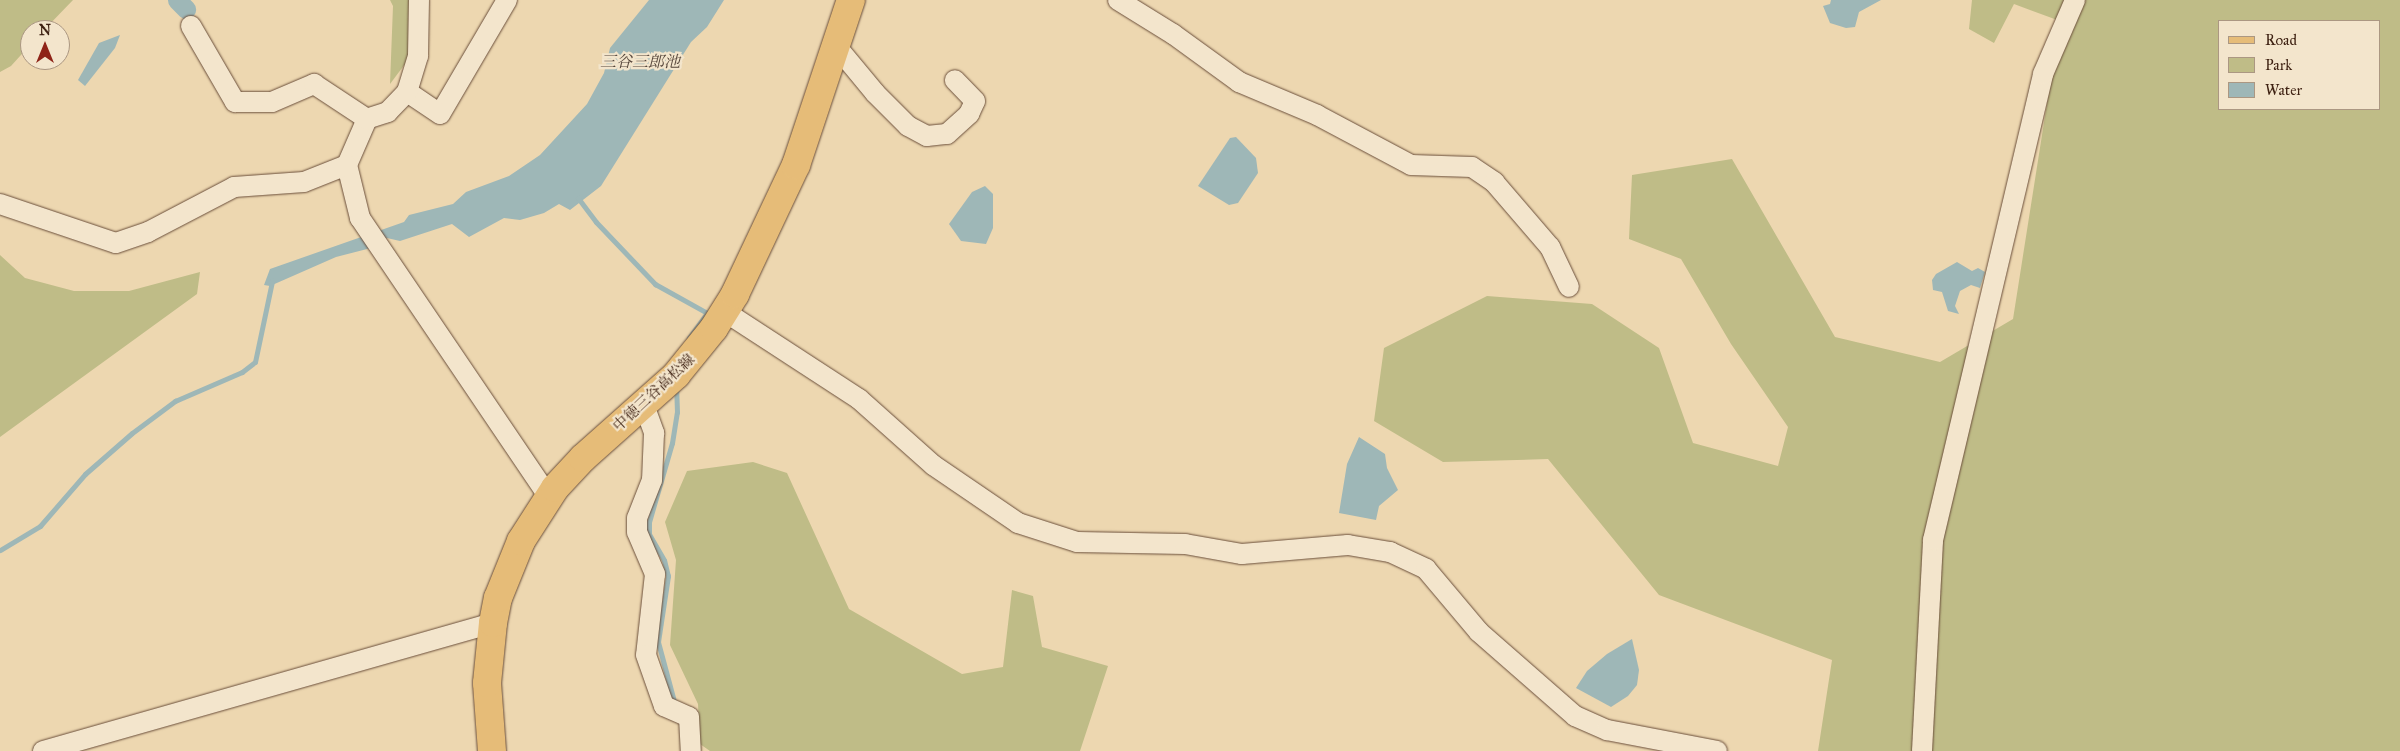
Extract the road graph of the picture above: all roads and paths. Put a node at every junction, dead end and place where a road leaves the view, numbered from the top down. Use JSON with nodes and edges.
{"nodes":[{"id":1,"x":419,"y":0,"type":"edge"},
{"id":2,"x":507,"y":0,"type":"edge"},
{"id":3,"x":851,"y":0,"type":"edge"},
{"id":4,"x":1118,"y":0,"type":"edge"},
{"id":5,"x":2075,"y":0,"type":"edge"},
{"id":6,"x":191,"y":26,"type":"dead end"},
{"id":7,"x":837,"y":47,"type":"junction"},
{"id":8,"x":955,"y":80,"type":"dead end"},
{"id":9,"x":407,"y":92,"type":"junction"},
{"id":10,"x":367,"y":119,"type":"junction"},
{"id":11,"x":347,"y":165,"type":"junction"},
{"id":12,"x":0,"y":204,"type":"edge"},
{"id":13,"x":1569,"y":287,"type":"dead end"},
{"id":14,"x":724,"y":311,"type":"junction"},
{"id":15,"x":644,"y":405,"type":"junction"},
{"id":16,"x":548,"y":497,"type":"junction"},
{"id":17,"x":493,"y":623,"type":"junction"},
{"id":18,"x":43,"y":751,"type":"edge"},
{"id":19,"x":492,"y":751,"type":"edge"},
{"id":20,"x":691,"y":751,"type":"edge"},
{"id":21,"x":1716,"y":751,"type":"edge"},
{"id":22,"x":1922,"y":751,"type":"edge"}],
"edges":[{"from":1,"to":9,"type":"street"},
{"from":2,"to":9,"type":"street"},
{"from":3,"to":7,"type":"main road","name":"中徳三谷高松線"},
{"from":4,"to":13,"type":"street"},
{"from":5,"to":22,"type":"street"},
{"from":6,"to":10,"type":"street"},
{"from":7,"to":8,"type":"street"},
{"from":7,"to":14,"type":"main road","name":"中徳三谷高松線"},
{"from":9,"to":10,"type":"street"},
{"from":10,"to":11,"type":"street"},
{"from":11,"to":12,"type":"street"},
{"from":11,"to":16,"type":"street"},
{"from":14,"to":15,"type":"main road","name":"中徳三谷高松線"},
{"from":14,"to":21,"type":"street"},
{"from":15,"to":16,"type":"main road","name":"中徳三谷高松線"},
{"from":15,"to":20,"type":"street"},
{"from":16,"to":17,"type":"main road","name":"中徳三谷高松線"},
{"from":17,"to":18,"type":"street"},
{"from":17,"to":19,"type":"main road","name":"中徳三谷高松線"}]}
